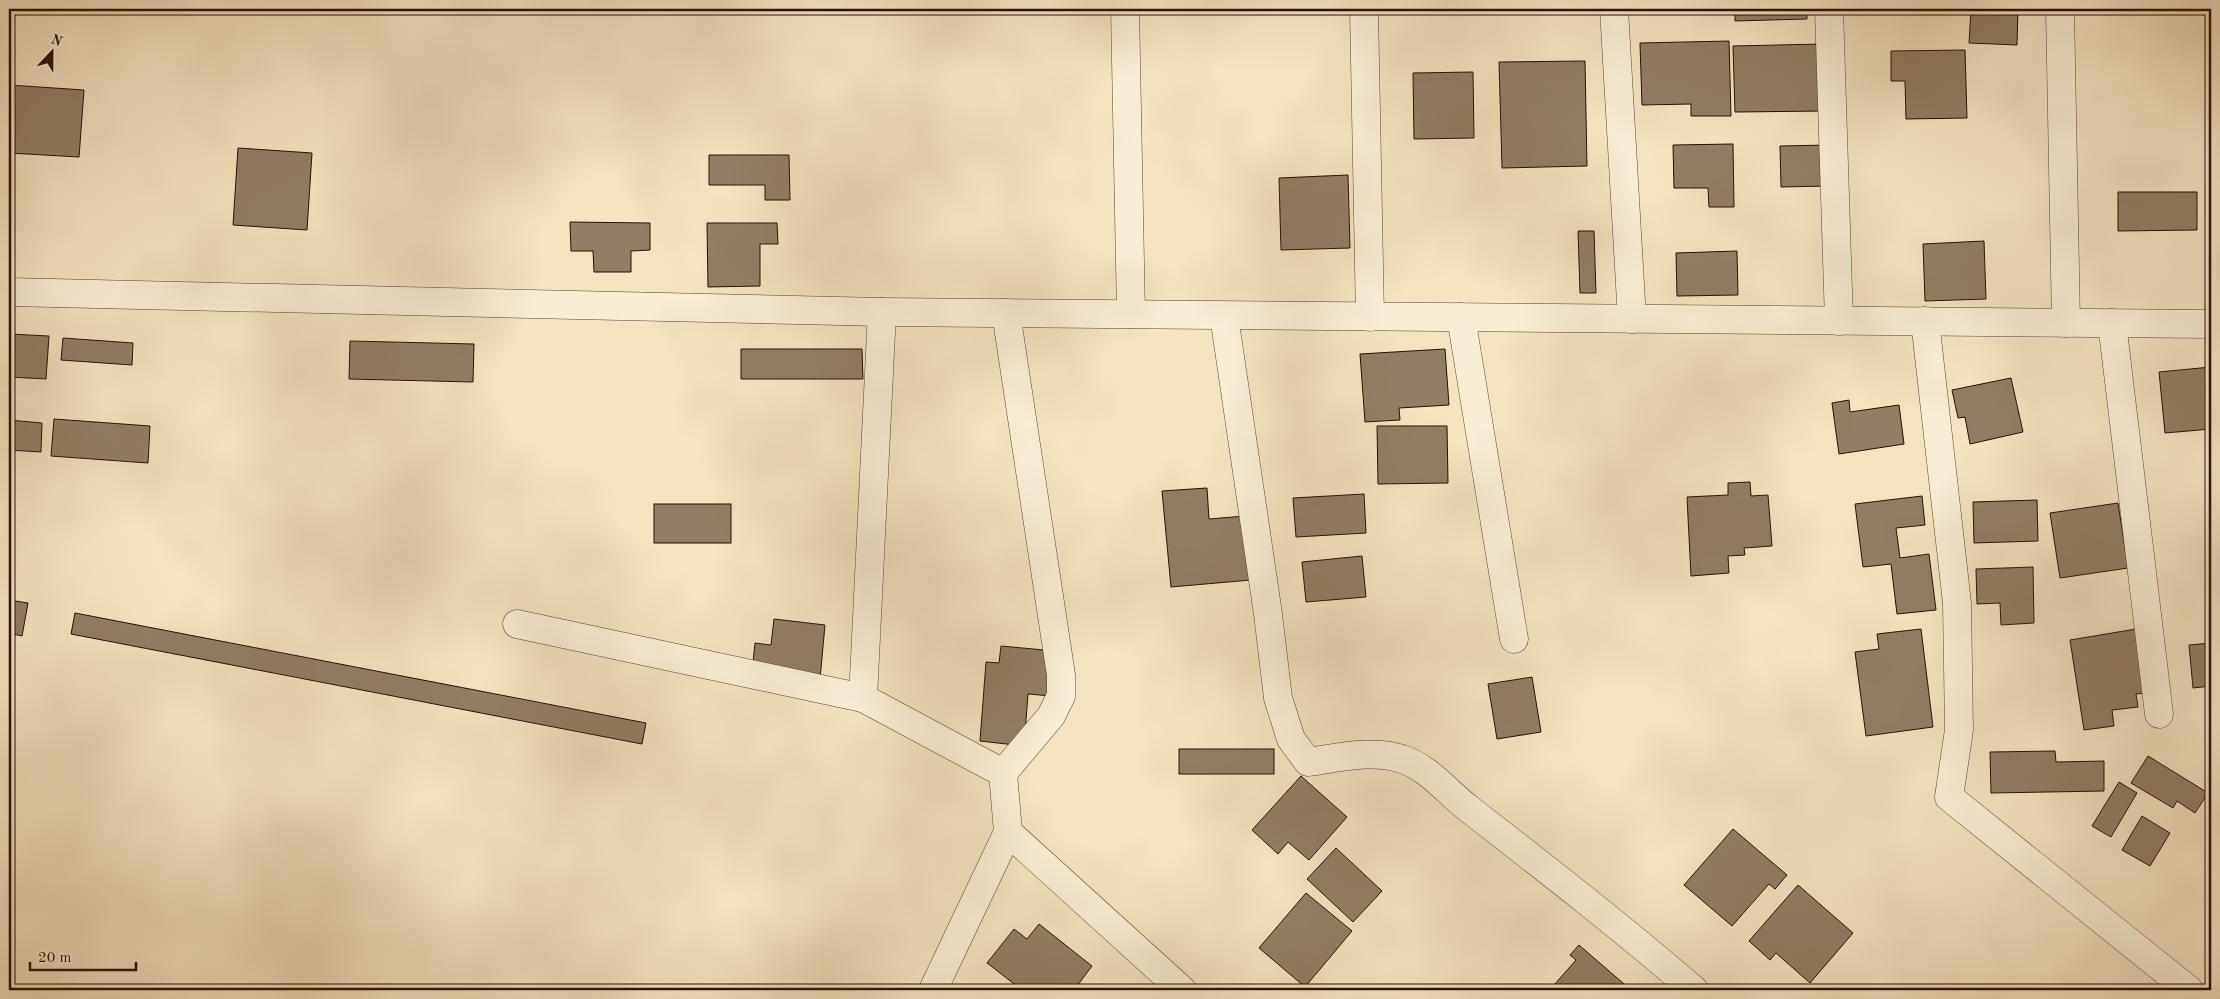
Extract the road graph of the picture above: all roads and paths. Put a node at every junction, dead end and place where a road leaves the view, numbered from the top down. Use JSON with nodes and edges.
{"nodes":[{"id":1,"x":1125,"y":9,"type":"edge"},
{"id":2,"x":1364,"y":9,"type":"edge"},
{"id":3,"x":1614,"y":9,"type":"edge"},
{"id":4,"x":1829,"y":9,"type":"edge"},
{"id":5,"x":2060,"y":9,"type":"edge"},
{"id":6,"x":9,"y":292,"type":"edge"},
{"id":7,"x":882,"y":312,"type":"junction"},
{"id":8,"x":1006,"y":314,"type":"junction"},
{"id":9,"x":1130,"y":314,"type":"junction"},
{"id":10,"x":1224,"y":316,"type":"junction"},
{"id":11,"x":1370,"y":317,"type":"junction"},
{"id":12,"x":1461,"y":317,"type":"junction"},
{"id":13,"x":1632,"y":319,"type":"junction"},
{"id":14,"x":1839,"y":321,"type":"junction"},
{"id":15,"x":1925,"y":322,"type":"junction"},
{"id":16,"x":2066,"y":323,"type":"junction"},
{"id":17,"x":2112,"y":324,"type":"junction"},
{"id":18,"x":2211,"y":324,"type":"edge"},
{"id":19,"x":517,"y":624,"type":"dead end"},
{"id":20,"x":1514,"y":639,"type":"dead end"},
{"id":21,"x":863,"y":698,"type":"junction"},
{"id":22,"x":2159,"y":714,"type":"dead end"},
{"id":23,"x":1003,"y":773,"type":"junction"},
{"id":24,"x":1008,"y":832,"type":"junction"},
{"id":25,"x":933,"y":990,"type":"edge"},
{"id":26,"x":1182,"y":990,"type":"edge"},
{"id":27,"x":1694,"y":990,"type":"edge"},
{"id":28,"x":2189,"y":990,"type":"edge"}],
"edges":[{"from":1,"to":9,"type":"street"},
{"from":2,"to":11,"type":"street"},
{"from":3,"to":13,"type":"street"},
{"from":4,"to":14,"type":"street"},
{"from":5,"to":16,"type":"street"},
{"from":6,"to":7,"type":"street"},
{"from":7,"to":8,"type":"street"},
{"from":7,"to":21,"type":"street"},
{"from":8,"to":9,"type":"street"},
{"from":8,"to":23,"type":"street"},
{"from":9,"to":10,"type":"street"},
{"from":10,"to":11,"type":"street"},
{"from":10,"to":27,"type":"street"},
{"from":11,"to":12,"type":"street"},
{"from":12,"to":13,"type":"street"},
{"from":12,"to":20,"type":"street"},
{"from":13,"to":14,"type":"street"},
{"from":14,"to":15,"type":"street"},
{"from":15,"to":16,"type":"street"},
{"from":15,"to":28,"type":"street"},
{"from":16,"to":17,"type":"street"},
{"from":17,"to":18,"type":"street"},
{"from":17,"to":22,"type":"street"},
{"from":19,"to":21,"type":"street"},
{"from":21,"to":23,"type":"street"},
{"from":23,"to":24,"type":"street"},
{"from":24,"to":25,"type":"street"},
{"from":24,"to":26,"type":"street"}]}
